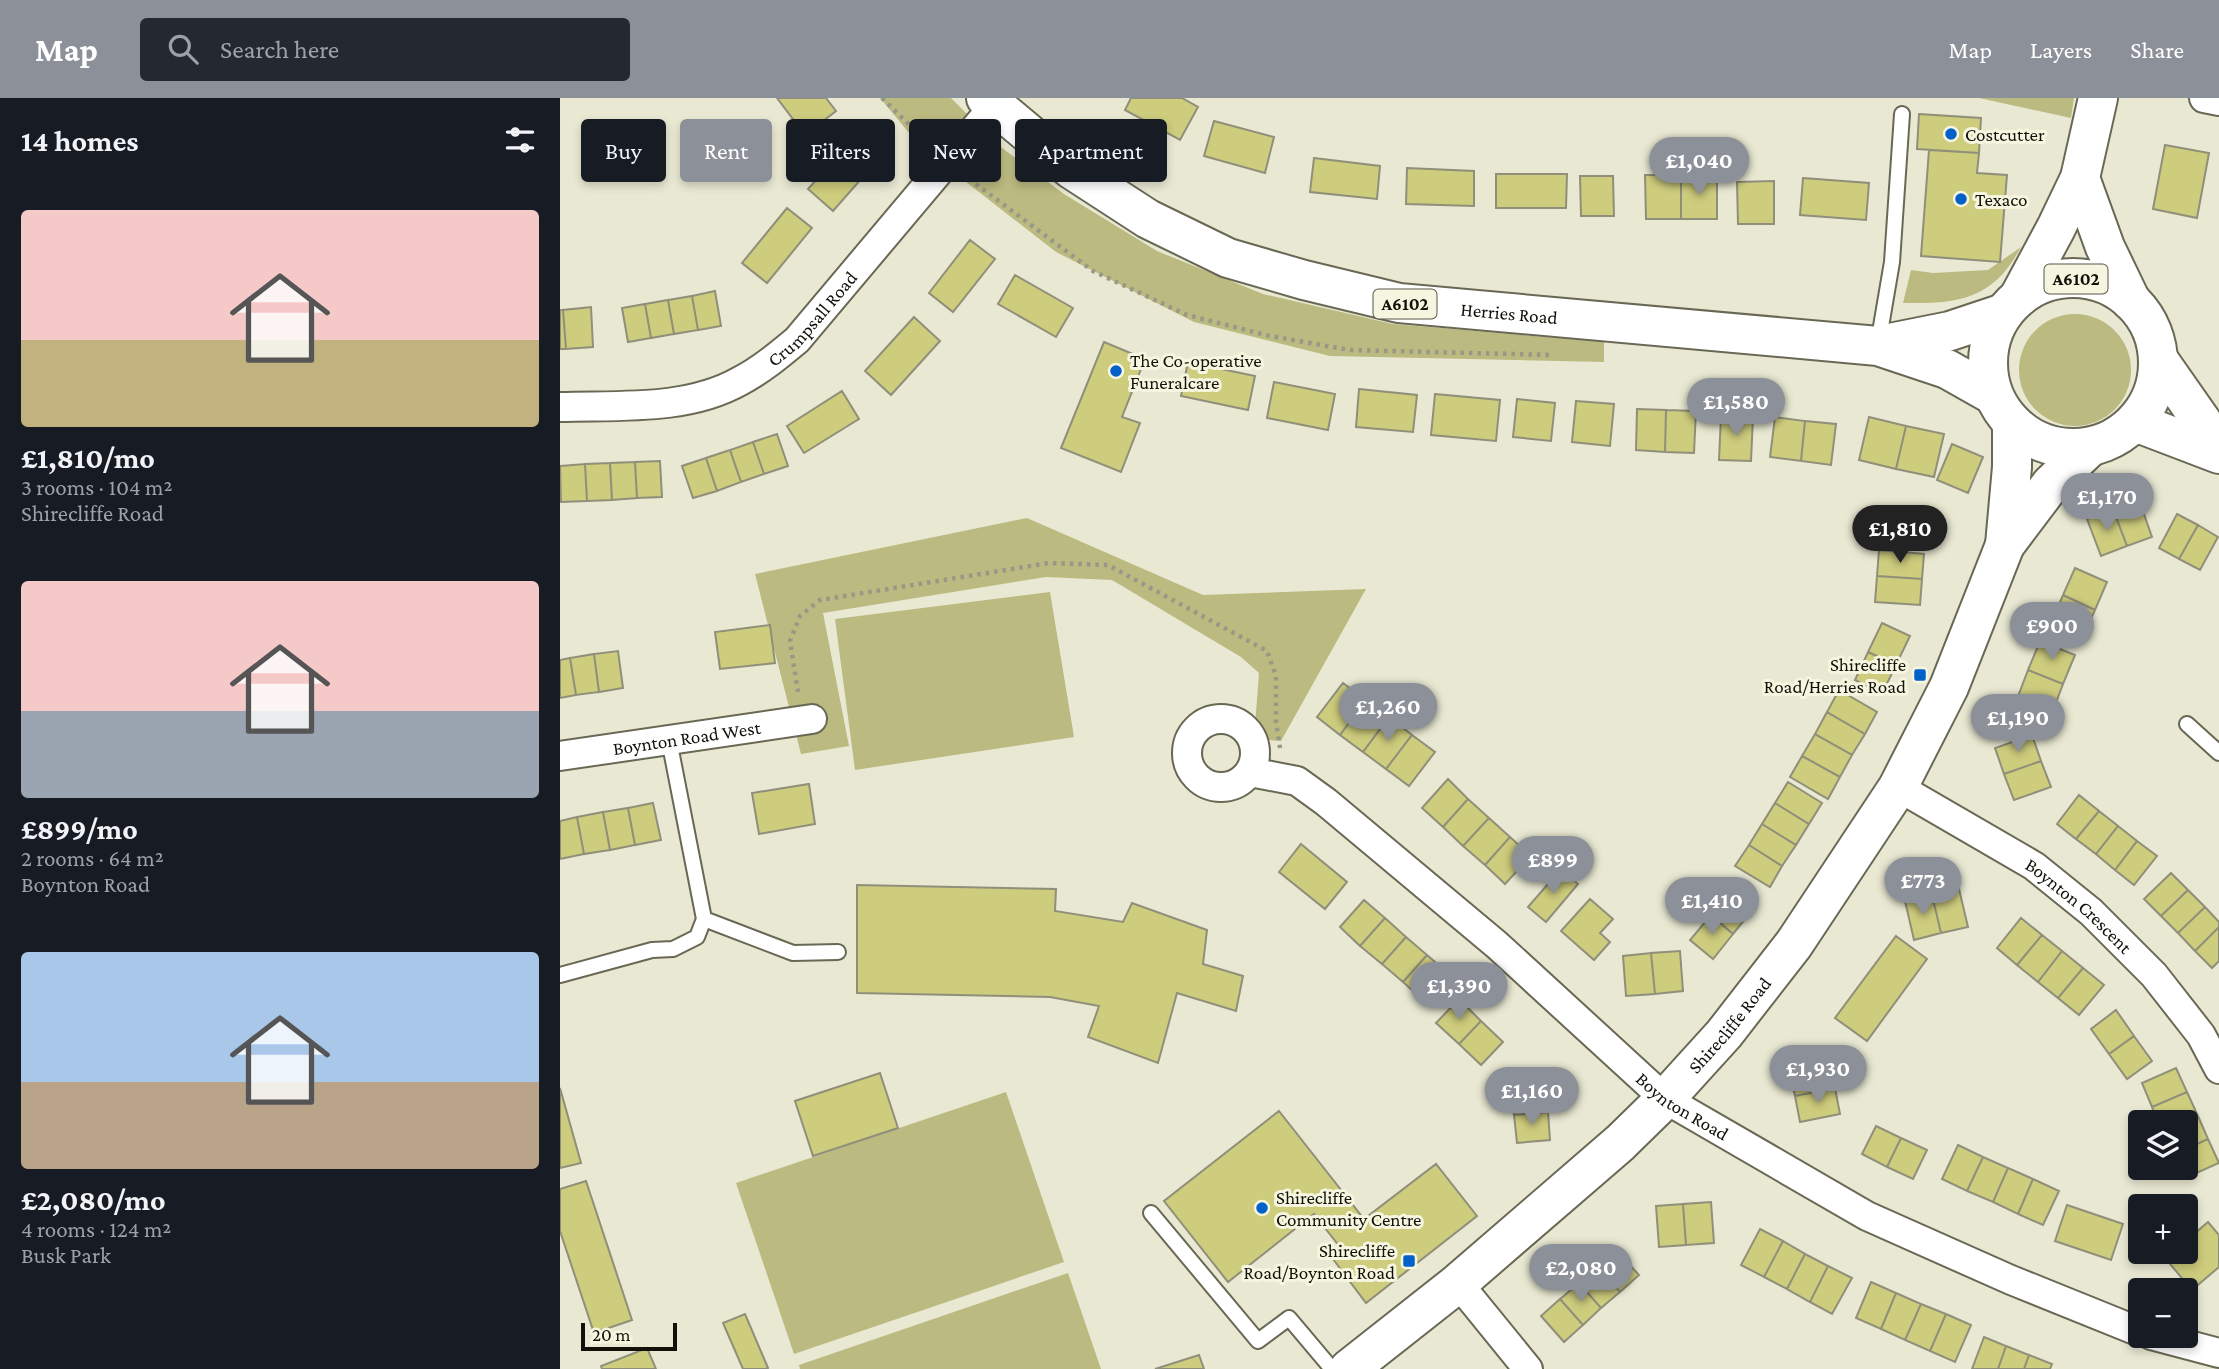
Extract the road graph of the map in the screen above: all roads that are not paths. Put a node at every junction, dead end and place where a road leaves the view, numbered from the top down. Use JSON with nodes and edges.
{"nodes":[{"id":1,"x":2098,"y":98,"type":"edge"},
{"id":2,"x":2204,"y":98,"type":"edge"},
{"id":3,"x":2219,"y":101,"type":"edge"},
{"id":4,"x":990,"y":102,"type":"edge"},
{"id":5,"x":1902,"y":114,"type":"dead end"},
{"id":6,"x":2080,"y":178,"type":"junction"},
{"id":7,"x":2131,"y":301,"type":"junction"},
{"id":8,"x":2011,"y":305,"type":"junction"},
{"id":9,"x":1878,"y":346,"type":"junction"},
{"id":10,"x":2158,"y":359,"type":"junction"},
{"id":11,"x":560,"y":407,"type":"edge"},
{"id":12,"x":2002,"y":409,"type":"junction"},
{"id":13,"x":2135,"y":422,"type":"junction"},
{"id":14,"x":2219,"y":446,"type":"edge"},
{"id":15,"x":2090,"y":447,"type":"junction"},
{"id":16,"x":2219,"y":454,"type":"edge"},
{"id":17,"x":2005,"y":545,"type":"junction"},
{"id":18,"x":807,"y":720,"type":"road end"},
{"id":19,"x":2187,"y":724,"type":"dead end"},
{"id":20,"x":669,"y":740,"type":"junction"},
{"id":21,"x":2219,"y":753,"type":"edge"},
{"id":22,"x":560,"y":756,"type":"edge"},
{"id":23,"x":1250,"y":772,"type":"dead end"},
{"id":24,"x":1898,"y":787,"type":"junction"},
{"id":25,"x":704,"y":919,"type":"junction"},
{"id":26,"x":838,"y":952,"type":"dead end"},
{"id":27,"x":560,"y":975,"type":"edge"},
{"id":28,"x":2219,"y":1069,"type":"edge"},
{"id":29,"x":1665,"y":1099,"type":"junction"},
{"id":30,"x":1150,"y":1213,"type":"dead end"},
{"id":31,"x":1458,"y":1283,"type":"junction"},
{"id":32,"x":2128,"y":1327,"type":"edge"},
{"id":33,"x":2198,"y":1347,"type":"edge"},
{"id":34,"x":2219,"y":1353,"type":"edge"},
{"id":35,"x":1332,"y":1369,"type":"edge"},
{"id":36,"x":1349,"y":1369,"type":"edge"},
{"id":37,"x":1528,"y":1369,"type":"edge"}],
"edges":[{"from":1,"to":6,"type":"main road"},
{"from":2,"to":3,"type":"street"},
{"from":4,"to":9,"type":"main road","name":"Herries Road","number":"A6102"},
{"from":4,"to":11,"type":"street","name":"Crumpsall Road"},
{"from":5,"to":9,"type":"lane"},
{"from":6,"to":7,"type":"main road"},
{"from":6,"to":8,"type":"main road"},
{"from":7,"to":8,"type":"main road","number":"A6102"},
{"from":7,"to":10,"type":"main road","number":"A6102"},
{"from":8,"to":9,"type":"main road","number":"A6102"},
{"from":8,"to":12,"type":"main road"},
{"from":9,"to":12,"type":"main road","number":"A6102"},
{"from":10,"to":13,"type":"main road","number":"A6102"},
{"from":10,"to":14,"type":"main road","number":"A6102"},
{"from":12,"to":15,"type":"main road","number":"A6102"},
{"from":12,"to":17,"type":"main road","name":"Shirecliffe Road"},
{"from":13,"to":15,"type":"main road","number":"A6102"},
{"from":13,"to":16,"type":"main road"},
{"from":15,"to":17,"type":"main road","name":"Shirecliffe Road"},
{"from":17,"to":24,"type":"main road","name":"Shirecliffe Road"},
{"from":18,"to":20,"type":"street","name":"Boynton Road West"},
{"from":19,"to":21,"type":"lane"},
{"from":20,"to":22,"type":"street","name":"Boynton Road West"},
{"from":20,"to":25,"type":"lane"},
{"from":23,"to":29,"type":"street","name":"Boynton Road"},
{"from":24,"to":28,"type":"street","name":"Boynton Crescent"},
{"from":24,"to":29,"type":"main road","name":"Shirecliffe Road"},
{"from":25,"to":26,"type":"lane"},
{"from":25,"to":27,"type":"lane"},
{"from":29,"to":31,"type":"main road","name":"Shirecliffe Road"},
{"from":29,"to":32,"type":"street","name":"Boynton Road"},
{"from":30,"to":35,"type":"lane"},
{"from":31,"to":36,"type":"main road","name":"Shirecliffe Road"},
{"from":31,"to":37,"type":"street"},
{"from":33,"to":34,"type":"street"}]}
